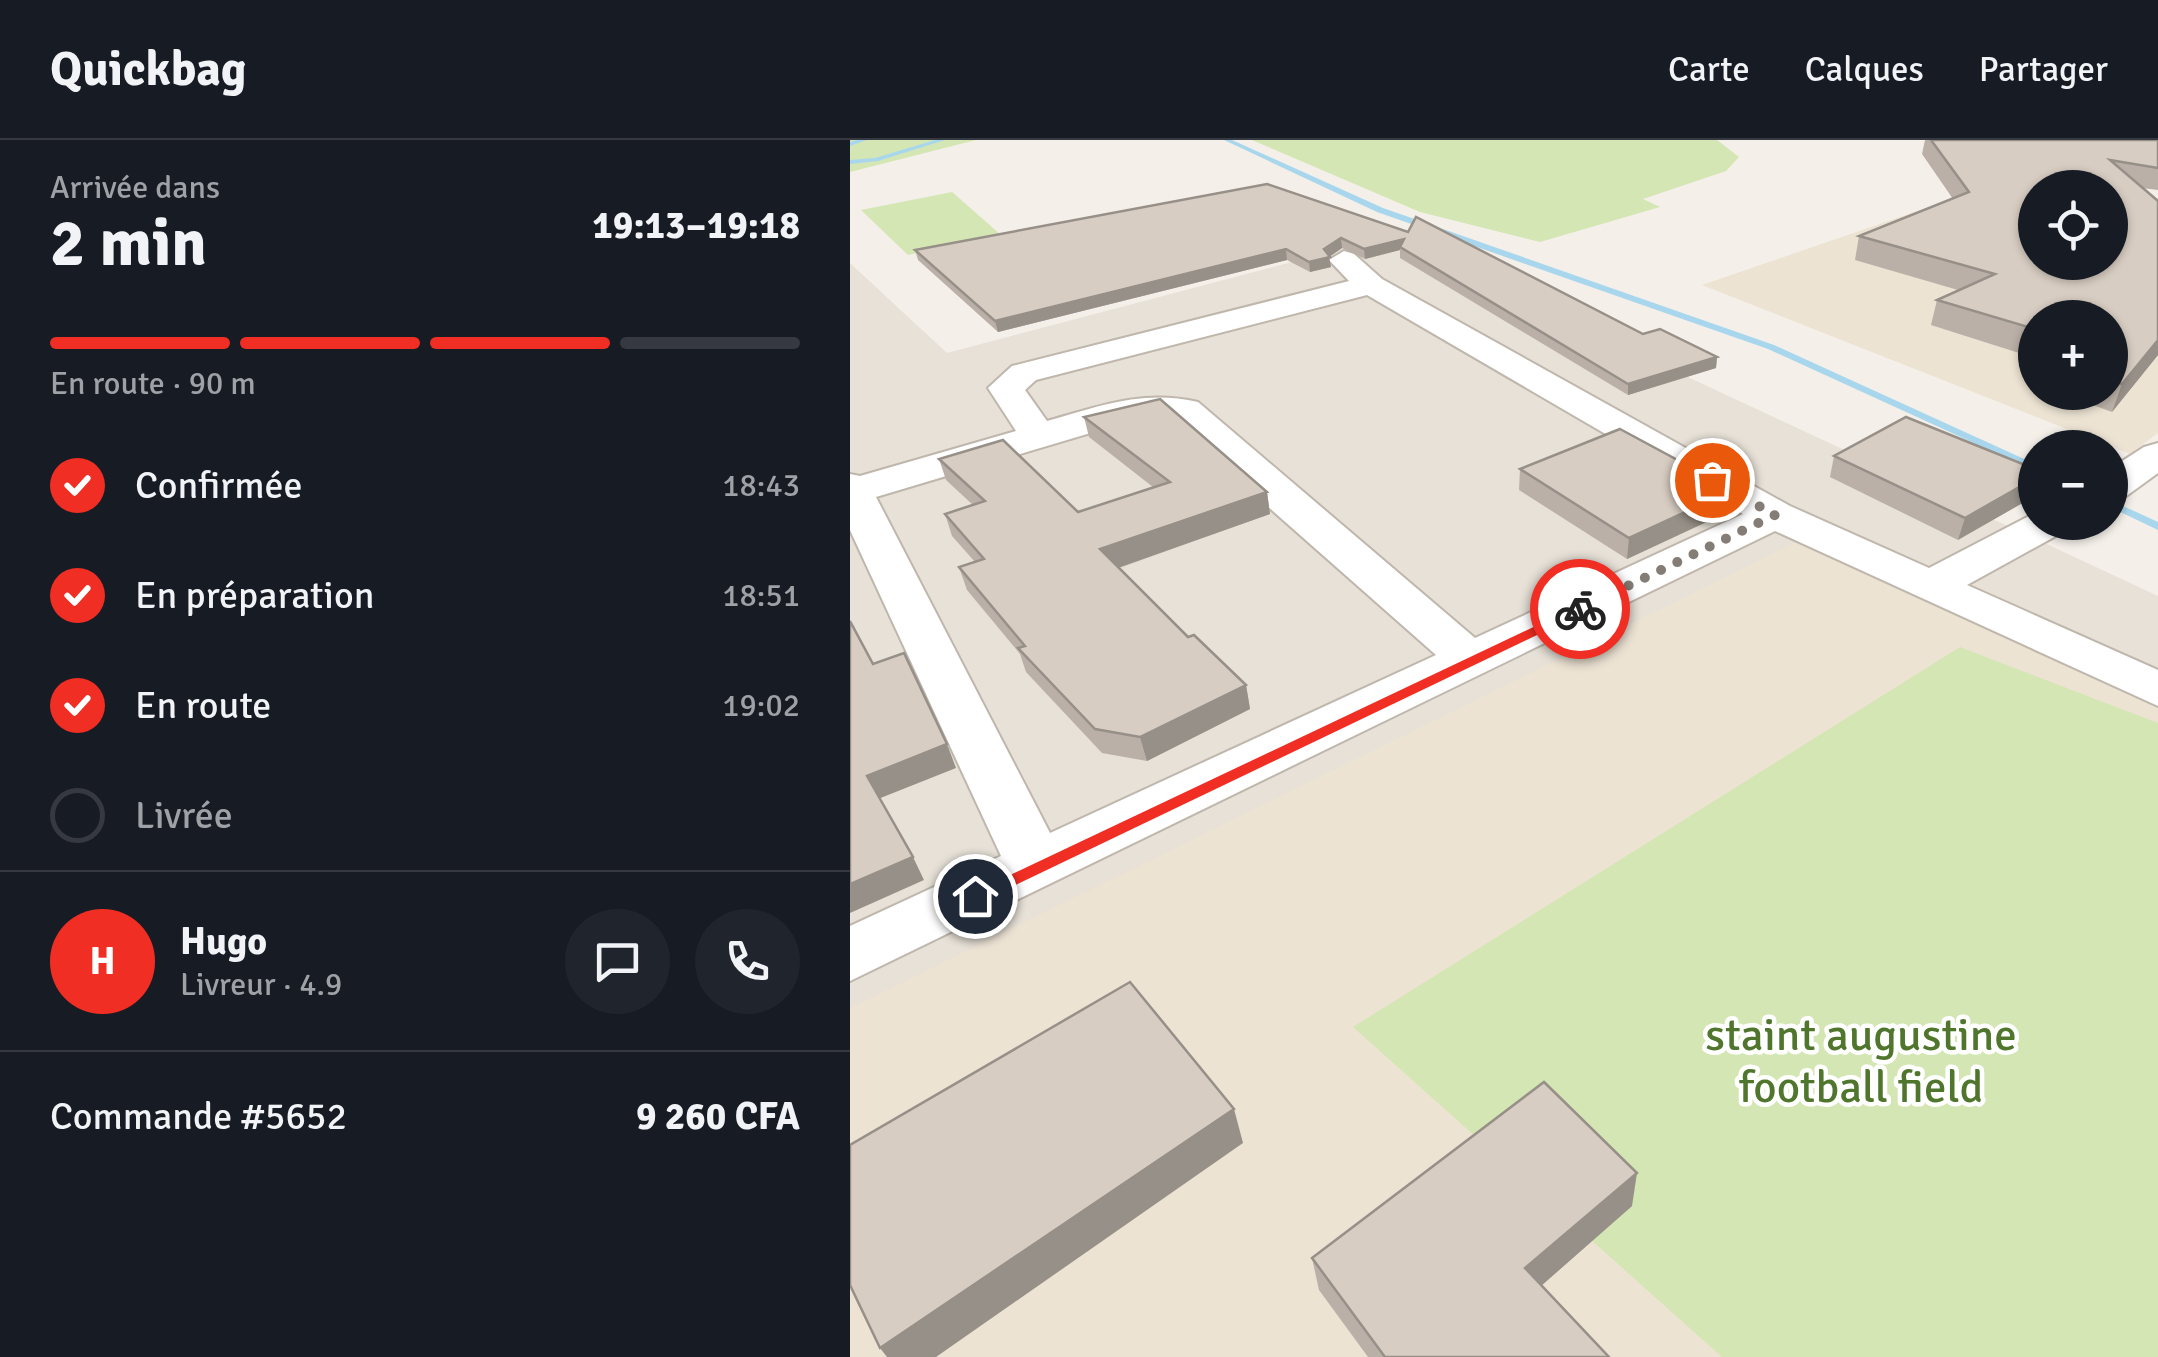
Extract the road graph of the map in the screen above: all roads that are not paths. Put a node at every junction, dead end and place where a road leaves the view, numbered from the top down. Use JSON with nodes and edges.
{"nodes":[{"id":1,"x":1037,"y":434,"type":"junction"},
{"id":2,"x":2158,"y":456,"type":"edge"},
{"id":3,"x":2128,"y":476,"type":"edge"},
{"id":4,"x":851,"y":488,"type":"edge"},
{"id":5,"x":1775,"y":515,"type":"junction"},
{"id":6,"x":2018,"y":539,"type":"edge"},
{"id":7,"x":1928,"y":587,"type":"junction"},
{"id":8,"x":1472,"y":661,"type":"junction"},
{"id":9,"x":2158,"y":690,"type":"edge"},
{"id":10,"x":1037,"y":867,"type":"junction"},
{"id":11,"x":850,"y":955,"type":"edge"}],
"edges":[{"from":1,"to":4,"type":"street"},
{"from":1,"to":5,"type":"street"},
{"from":1,"to":8,"type":"street"},
{"from":2,"to":3,"type":"street"},
{"from":4,"to":10,"type":"street"},
{"from":5,"to":7,"type":"street"},
{"from":5,"to":8,"type":"street"},
{"from":6,"to":7,"type":"street"},
{"from":7,"to":9,"type":"street"},
{"from":8,"to":10,"type":"street"},
{"from":10,"to":11,"type":"street"}]}
